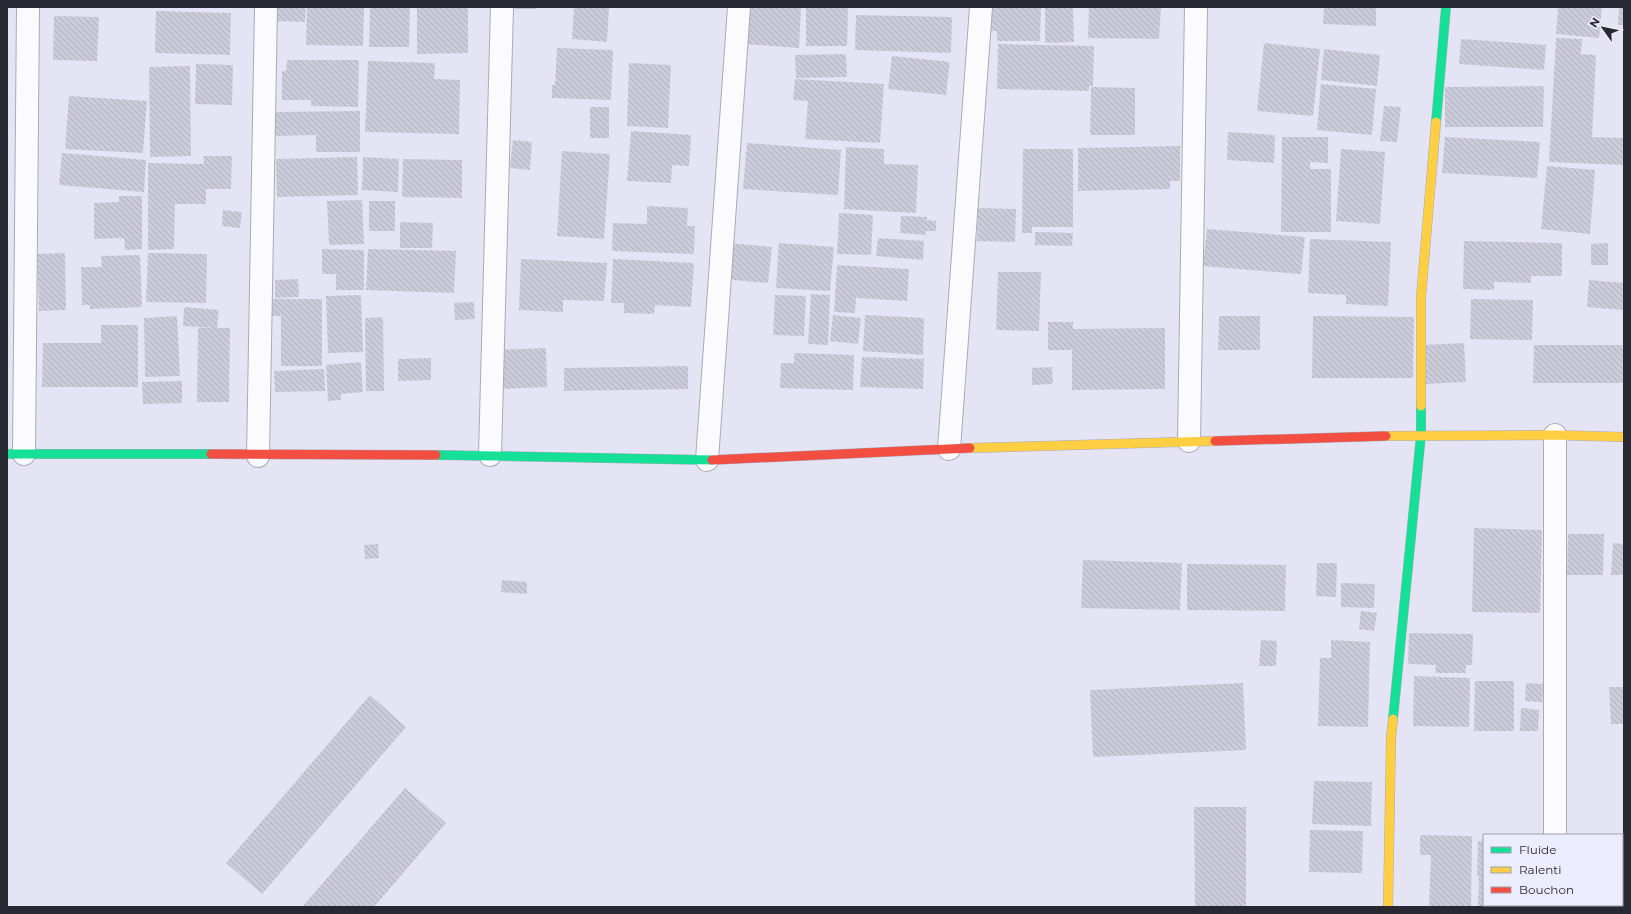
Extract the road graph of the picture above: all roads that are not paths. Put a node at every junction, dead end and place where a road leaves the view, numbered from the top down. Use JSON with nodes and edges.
{"nodes":[{"id":1,"x":28,"y":7,"type":"edge"},
{"id":2,"x":266,"y":7,"type":"edge"},
{"id":3,"x":502,"y":7,"type":"edge"},
{"id":4,"x":739,"y":7,"type":"edge"},
{"id":5,"x":981,"y":7,"type":"edge"},
{"id":6,"x":1196,"y":7,"type":"edge"},
{"id":7,"x":1446,"y":7,"type":"edge"},
{"id":8,"x":1421,"y":435,"type":"junction"},
{"id":9,"x":1555,"y":435,"type":"junction"},
{"id":10,"x":1624,"y":437,"type":"edge"},
{"id":11,"x":1189,"y":441,"type":"junction"},
{"id":12,"x":949,"y":449,"type":"junction"},
{"id":13,"x":16,"y":454,"type":"edge"},
{"id":14,"x":490,"y":455,"type":"junction"},
{"id":15,"x":258,"y":456,"type":"junction"},
{"id":16,"x":707,"y":460,"type":"junction"},
{"id":17,"x":1555,"y":834,"type":"edge"},
{"id":18,"x":1388,"y":907,"type":"edge"}],
"edges":[{"from":1,"to":13,"type":"street"},
{"from":2,"to":15,"type":"street"},
{"from":3,"to":14,"type":"street"},
{"from":4,"to":16,"type":"street"},
{"from":5,"to":12,"type":"street"},
{"from":6,"to":11,"type":"street"},
{"from":7,"to":8,"type":"main road"},
{"from":8,"to":9,"type":"main road"},
{"from":8,"to":11,"type":"main road"},
{"from":8,"to":18,"type":"main road"},
{"from":9,"to":10,"type":"main road"},
{"from":9,"to":17,"type":"street"},
{"from":11,"to":12,"type":"main road"},
{"from":12,"to":16,"type":"main road"},
{"from":13,"to":15,"type":"main road"},
{"from":14,"to":15,"type":"main road"},
{"from":14,"to":16,"type":"main road"}]}
